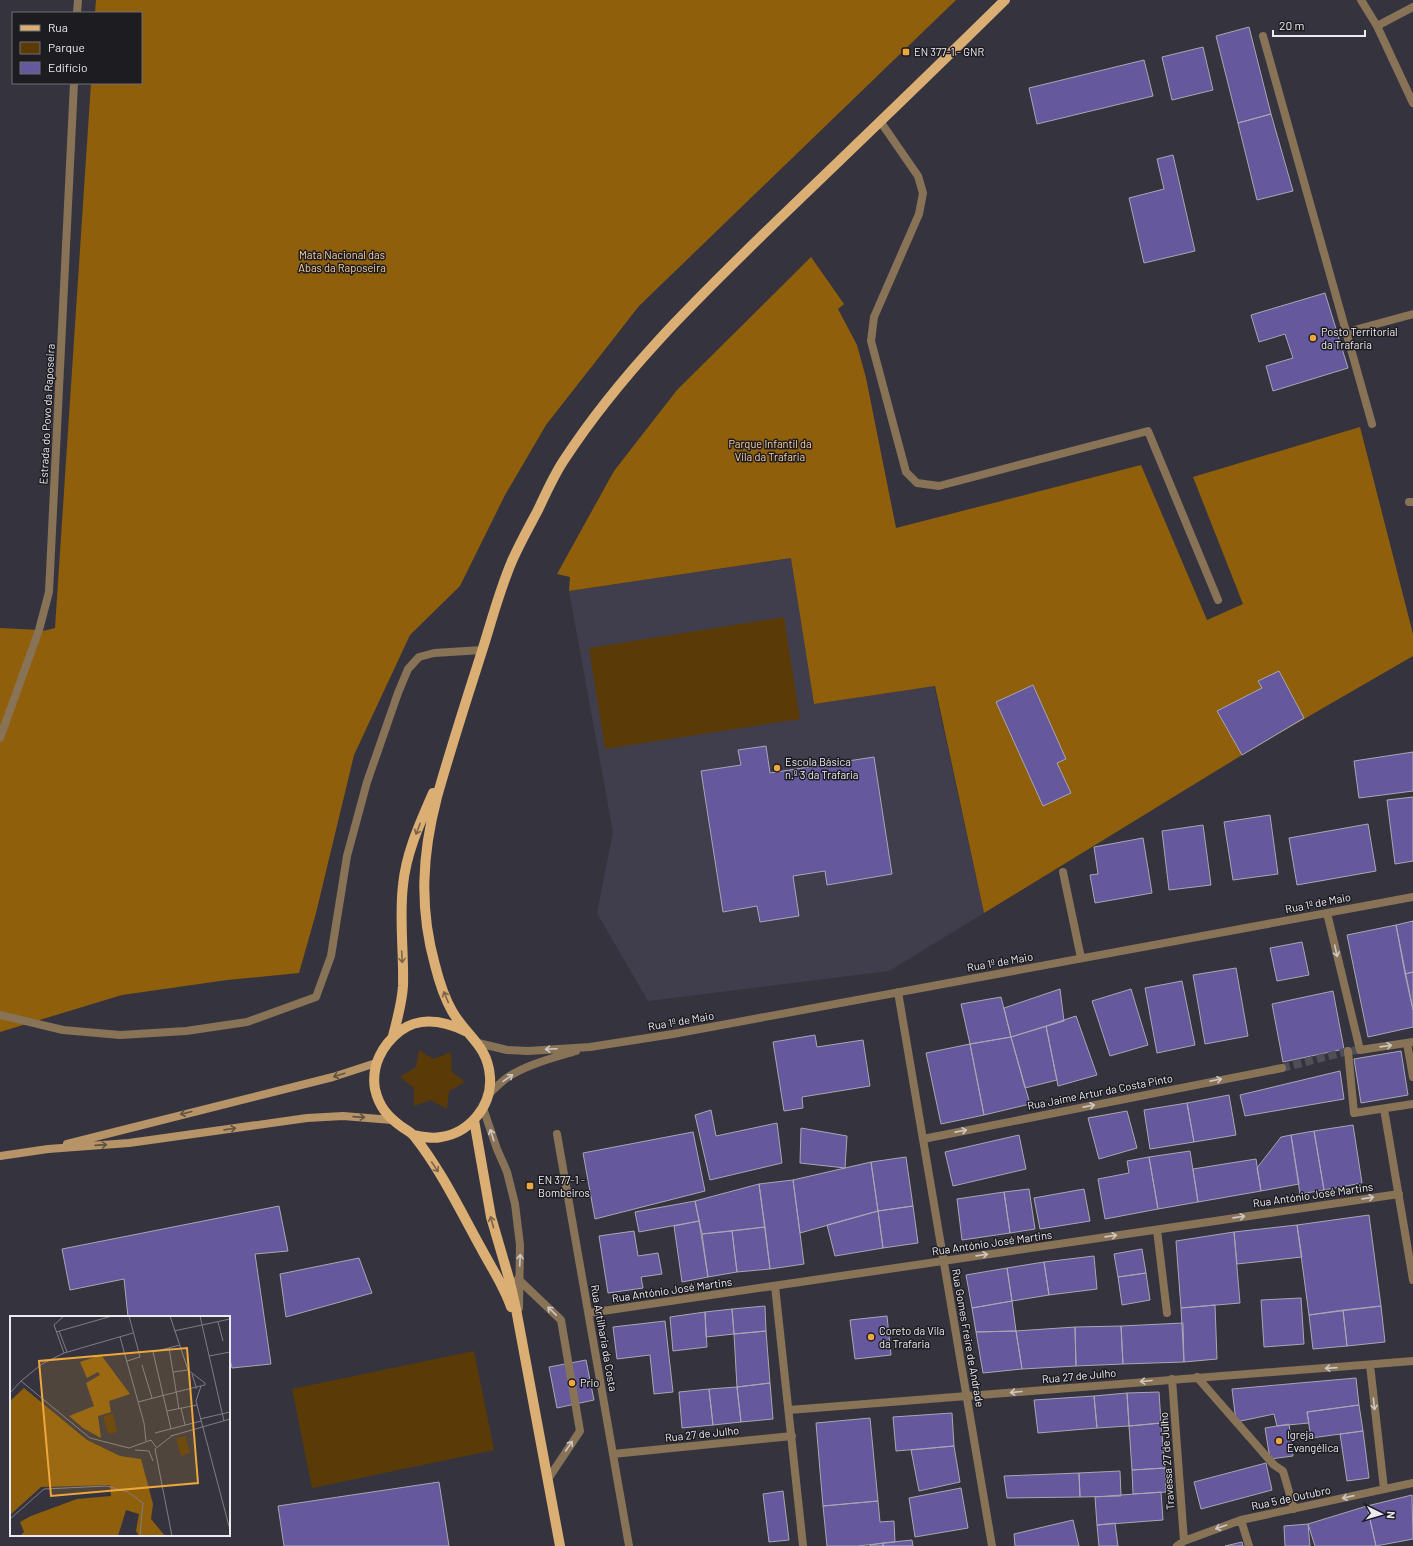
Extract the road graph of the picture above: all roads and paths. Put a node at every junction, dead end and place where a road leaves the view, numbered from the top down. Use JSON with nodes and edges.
{"nodes":[{"id":1,"x":78,"y":0,"type":"edge"},
{"id":2,"x":1005,"y":0,"type":"edge"},
{"id":3,"x":1361,"y":0,"type":"edge"},
{"id":4,"x":1413,"y":7,"type":"edge"},
{"id":5,"x":77,"y":12,"type":"edge"},
{"id":6,"x":1378,"y":26,"type":"junction"},
{"id":7,"x":1263,"y":36,"type":"dead end"},
{"id":8,"x":74,"y":84,"type":"edge"},
{"id":9,"x":1413,"y":103,"type":"edge"},
{"id":10,"x":880,"y":121,"type":"junction"},
{"id":11,"x":1413,"y":314,"type":"edge"},
{"id":12,"x":1347,"y":332,"type":"junction"},
{"id":13,"x":1372,"y":424,"type":"dead end"},
{"id":14,"x":1218,"y":600,"type":"dead end"},
{"id":15,"x":482,"y":650,"type":"junction"},
{"id":16,"x":0,"y":738,"type":"edge"},
{"id":17,"x":448,"y":754,"type":"junction"},
{"id":18,"x":1063,"y":872,"type":"dead end"},
{"id":19,"x":1413,"y":897,"type":"edge"},
{"id":20,"x":1327,"y":913,"type":"junction"},
{"id":21,"x":1081,"y":958,"type":"junction"},
{"id":22,"x":898,"y":992,"type":"junction"},
{"id":23,"x":0,"y":1015,"type":"edge"},
{"id":24,"x":465,"y":1031,"type":"junction"},
{"id":25,"x":393,"y":1036,"type":"junction"},
{"id":26,"x":478,"y":1043,"type":"junction"},
{"id":27,"x":1410,"y":1043,"type":"edge"},
{"id":28,"x":590,"y":1047,"type":"junction"},
{"id":29,"x":1348,"y":1051,"type":"dead end"},
{"id":30,"x":376,"y":1063,"type":"junction"},
{"id":31,"x":1282,"y":1068,"type":"tunnel mouth"},
{"id":32,"x":1413,"y":1077,"type":"edge"},
{"id":33,"x":489,"y":1094,"type":"junction"},
{"id":34,"x":1413,"y":1104,"type":"edge"},
{"id":35,"x":483,"y":1108,"type":"junction"},
{"id":36,"x":1384,"y":1109,"type":"junction"},
{"id":37,"x":392,"y":1120,"type":"junction"},
{"id":38,"x":474,"y":1120,"type":"junction"},
{"id":39,"x":413,"y":1134,"type":"junction"},
{"id":40,"x":557,"y":1134,"type":"dead end"},
{"id":41,"x":923,"y":1139,"type":"junction"},
{"id":42,"x":48,"y":1149,"type":"junction"},
{"id":43,"x":0,"y":1156,"type":"edge"},
{"id":44,"x":1399,"y":1194,"type":"junction"},
{"id":45,"x":1157,"y":1230,"type":"junction"},
{"id":46,"x":944,"y":1261,"type":"junction"},
{"id":47,"x":518,"y":1279,"type":"junction"},
{"id":48,"x":1413,"y":1280,"type":"edge"},
{"id":49,"x":775,"y":1286,"type":"junction"},
{"id":50,"x":589,"y":1313,"type":"junction"},
{"id":51,"x":1167,"y":1313,"type":"dead end"},
{"id":52,"x":519,"y":1327,"type":"junction"},
{"id":53,"x":1413,"y":1362,"type":"edge"},
{"id":54,"x":1370,"y":1365,"type":"junction"},
{"id":55,"x":1197,"y":1377,"type":"junction"},
{"id":56,"x":1172,"y":1379,"type":"junction"},
{"id":57,"x":967,"y":1397,"type":"junction"},
{"id":58,"x":789,"y":1410,"type":"junction"},
{"id":59,"x":792,"y":1436,"type":"junction"},
{"id":60,"x":613,"y":1454,"type":"junction"},
{"id":61,"x":548,"y":1479,"type":"junction"},
{"id":62,"x":1413,"y":1483,"type":"edge"},
{"id":63,"x":1384,"y":1489,"type":"junction"},
{"id":64,"x":1294,"y":1509,"type":"junction"},
{"id":65,"x":1241,"y":1520,"type":"junction"},
{"id":66,"x":1181,"y":1544,"type":"edge"},
{"id":67,"x":560,"y":1546,"type":"edge"},
{"id":68,"x":629,"y":1546,"type":"edge"},
{"id":69,"x":803,"y":1546,"type":"edge"},
{"id":70,"x":992,"y":1546,"type":"edge"},
{"id":71,"x":1249,"y":1546,"type":"edge"}],
"edges":[{"from":1,"to":5,"type":"street"},
{"from":2,"to":10,"type":"main road"},
{"from":3,"to":6,"type":"street"},
{"from":4,"to":6,"type":"street"},
{"from":6,"to":9,"type":"street"},
{"from":7,"to":12,"type":"street"},
{"from":8,"to":16,"type":"street","name":"Estrada do Povo da Raposeira"},
{"from":10,"to":14,"type":"street"},
{"from":10,"to":15,"type":"main road"},
{"from":11,"to":12,"type":"street"},
{"from":12,"to":13,"type":"street"},
{"from":15,"to":17,"type":"main road"},
{"from":15,"to":23,"type":"street"},
{"from":24,"to":17,"type":"main road","one_way":true},
{"from":17,"to":25,"type":"main road","one_way":true},
{"from":18,"to":21,"type":"street"},
{"from":19,"to":20,"type":"street","name":"Rua 1º de Maio"},
{"from":20,"to":21,"type":"street","name":"Rua 1º de Maio"},
{"from":20,"to":27,"type":"street","one_way":true},
{"from":21,"to":22,"type":"street","name":"Rua 1º de Maio"},
{"from":22,"to":28,"type":"street","name":"Rua 1º de Maio"},
{"from":22,"to":41,"type":"street","name":"Rua Gomes Freire de Andrade"},
{"from":24,"to":25,"type":"main road"},
{"from":24,"to":26,"type":"main road"},
{"from":25,"to":30,"type":"main road"},
{"from":28,"to":26,"type":"street","name":"Rua 1º de Maio","one_way":true},
{"from":26,"to":33,"type":"main road"},
{"from":27,"to":32,"type":"street"},
{"from":33,"to":28,"type":"street","name":"Rua 1º de Maio","one_way":true},
{"from":29,"to":36,"type":"street"},
{"from":30,"to":37,"type":"main road"},
{"from":30,"to":42,"type":"main road","one_way":true},
{"from":41,"to":31,"type":"street","name":"Rua Jaime Artur da Costa Pinto","one_way":true},
{"from":33,"to":35,"type":"main road"},
{"from":34,"to":36,"type":"street"},
{"from":35,"to":38,"type":"main road"},
{"from":47,"to":35,"type":"street","one_way":true},
{"from":36,"to":44,"type":"street"},
{"from":37,"to":39,"type":"main road"},
{"from":42,"to":37,"type":"main road","one_way":true},
{"from":38,"to":39,"type":"main road"},
{"from":52,"to":38,"type":"main road","one_way":true},
{"from":39,"to":52,"type":"main road","one_way":true},
{"from":40,"to":50,"type":"street","name":"Rua Artilharia da Costa"},
{"from":41,"to":46,"type":"street","name":"Rua Gomes Freire de Andrade"},
{"from":42,"to":43,"type":"main road"},
{"from":45,"to":44,"type":"street","name":"Rua António José Martins","one_way":true},
{"from":44,"to":48,"type":"street"},
{"from":46,"to":45,"type":"street","name":"Rua António José Martins","one_way":true},
{"from":45,"to":51,"type":"street"},
{"from":46,"to":49,"type":"street","name":"Rua António José Martins"},
{"from":46,"to":57,"type":"street","name":"Rua Gomes Freire de Andrade"},
{"from":47,"to":52,"type":"street"},
{"from":61,"to":47,"type":"street","one_way":true},
{"from":49,"to":50,"type":"street","name":"Rua António José Martins"},
{"from":49,"to":58,"type":"street"},
{"from":50,"to":60,"type":"street","name":"Rua Artilharia da Costa"},
{"from":52,"to":61,"type":"main road"},
{"from":53,"to":54,"type":"street","name":"Rua 27 de Julho"},
{"from":54,"to":55,"type":"street","name":"Rua 27 de Julho","one_way":true},
{"from":54,"to":63,"type":"street","one_way":true},
{"from":55,"to":56,"type":"street","name":"Rua 27 de Julho"},
{"from":55,"to":64,"type":"street"},
{"from":56,"to":57,"type":"street","name":"Rua 27 de Julho","one_way":true},
{"from":56,"to":66,"type":"street","name":"Travessa 27 de Julho"},
{"from":57,"to":58,"type":"street","name":"Rua 27 de Julho"},
{"from":57,"to":70,"type":"street","name":"Rua Gomes Freire de Andrade"},
{"from":58,"to":59,"type":"street"},
{"from":59,"to":60,"type":"street","name":"Rua 27 de Julho"},
{"from":59,"to":69,"type":"street"},
{"from":60,"to":68,"type":"street","name":"Rua Artilharia da Costa"},
{"from":61,"to":67,"type":"main road"},
{"from":62,"to":63,"type":"street","name":"Rua 5 de Outubro"},
{"from":63,"to":64,"type":"street","name":"Rua 5 de Outubro","one_way":true},
{"from":64,"to":65,"type":"street","name":"Rua 5 de Outubro"},
{"from":65,"to":66,"type":"street","name":"Rua 5 de Outubro","one_way":true},
{"from":65,"to":71,"type":"street"}]}
